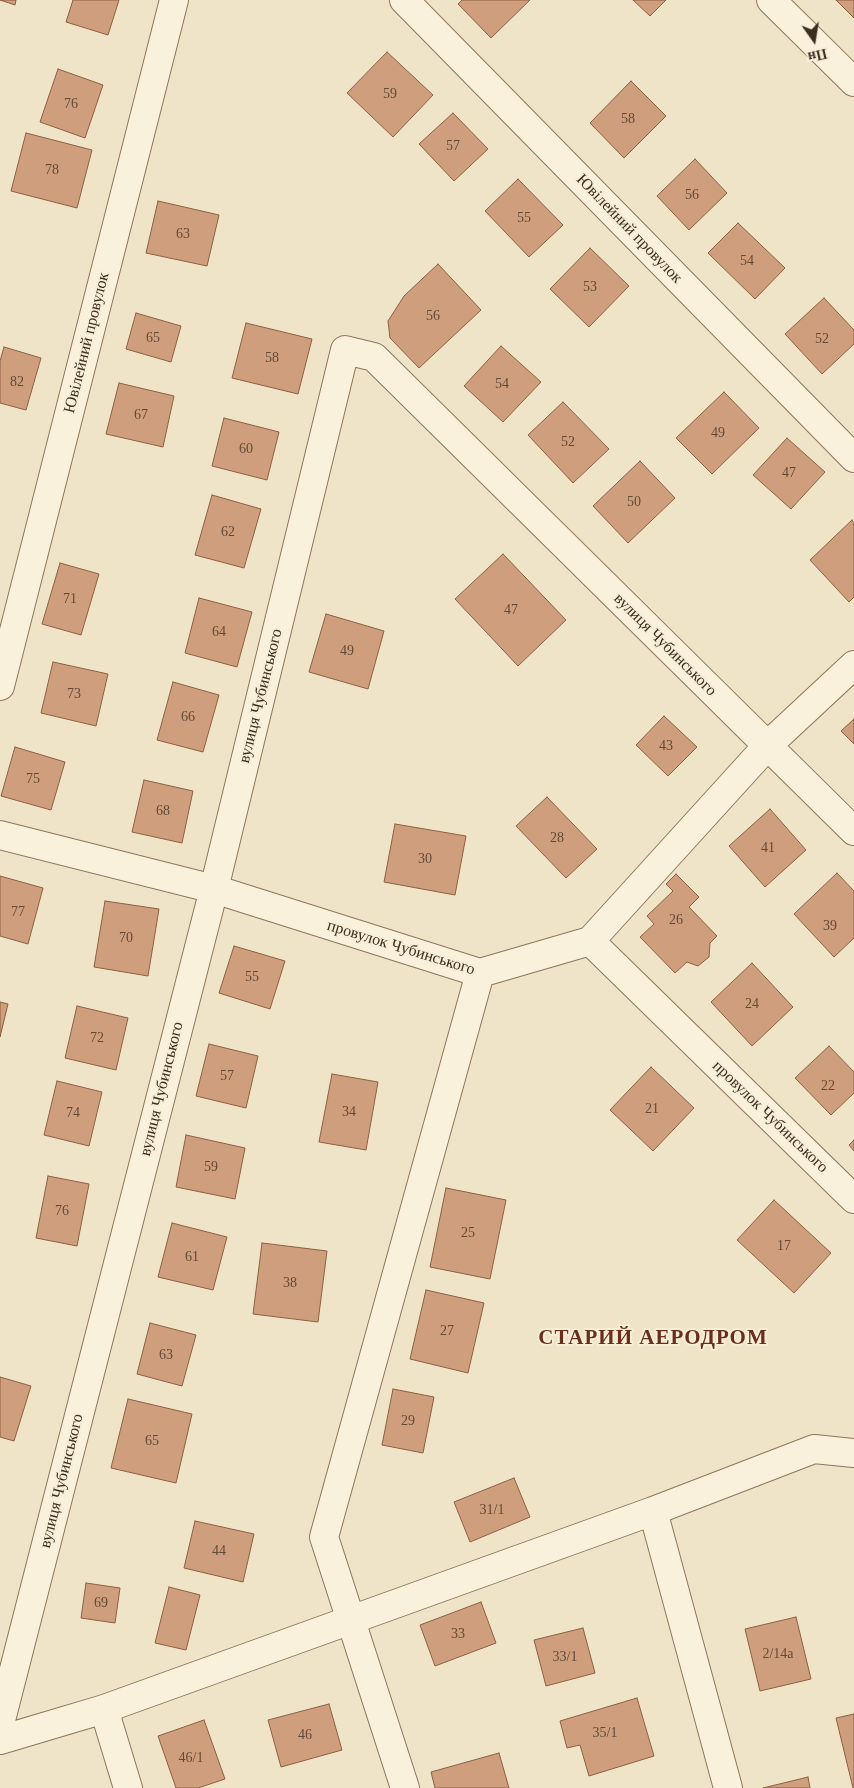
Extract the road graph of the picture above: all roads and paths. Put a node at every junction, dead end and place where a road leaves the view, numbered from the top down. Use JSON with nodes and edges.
{"nodes":[{"id":1,"x":174,"y":0,"type":"edge"},
{"id":2,"x":404,"y":0,"type":"edge"},
{"id":3,"x":771,"y":0,"type":"edge"},
{"id":4,"x":854,"y":82,"type":"edge"},
{"id":5,"x":854,"y":458,"type":"edge"},
{"id":6,"x":854,"y":665,"type":"edge"},
{"id":7,"x":0,"y":686,"type":"edge"},
{"id":8,"x":768,"y":746,"type":"junction"},
{"id":9,"x":854,"y":831,"type":"edge"},
{"id":10,"x":0,"y":835,"type":"edge"},
{"id":11,"x":214,"y":889,"type":"junction"},
{"id":12,"x":590,"y":941,"type":"junction"},
{"id":13,"x":480,"y":973,"type":"junction"},
{"id":14,"x":854,"y":1199,"type":"edge"},
{"id":15,"x":854,"y":1452,"type":"edge"},
{"id":16,"x":653,"y":1511,"type":"junction"},
{"id":17,"x":351,"y":1619,"type":"junction"},
{"id":18,"x":104,"y":1709,"type":"junction"},
{"id":19,"x":0,"y":1724,"type":"edge"},
{"id":20,"x":0,"y":1740,"type":"edge"},
{"id":21,"x":128,"y":1788,"type":"edge"},
{"id":22,"x":405,"y":1788,"type":"edge"},
{"id":23,"x":728,"y":1788,"type":"edge"}],
"edges":[{"from":1,"to":7,"type":"street","name":"Ювілейний провулок"},
{"from":2,"to":5,"type":"street","name":"Ювілейний провулок"},
{"from":3,"to":4,"type":"street"},
{"from":6,"to":8,"type":"street"},
{"from":8,"to":9,"type":"street","name":"вулиця Чубинського"},
{"from":8,"to":11,"type":"street","name":"вулиця Чубинського"},
{"from":8,"to":12,"type":"street"},
{"from":10,"to":11,"type":"street","name":"провулок Чубинського"},
{"from":11,"to":13,"type":"street","name":"провулок Чубинського"},
{"from":11,"to":19,"type":"street","name":"вулиця Чубинського"},
{"from":12,"to":13,"type":"street","name":"провулок Чубинського"},
{"from":12,"to":14,"type":"street","name":"провулок Чубинського"},
{"from":13,"to":17,"type":"street"},
{"from":15,"to":16,"type":"street"},
{"from":16,"to":17,"type":"street"},
{"from":16,"to":23,"type":"street"},
{"from":17,"to":18,"type":"street"},
{"from":17,"to":22,"type":"street"},
{"from":18,"to":20,"type":"street"},
{"from":18,"to":21,"type":"street"}]}
